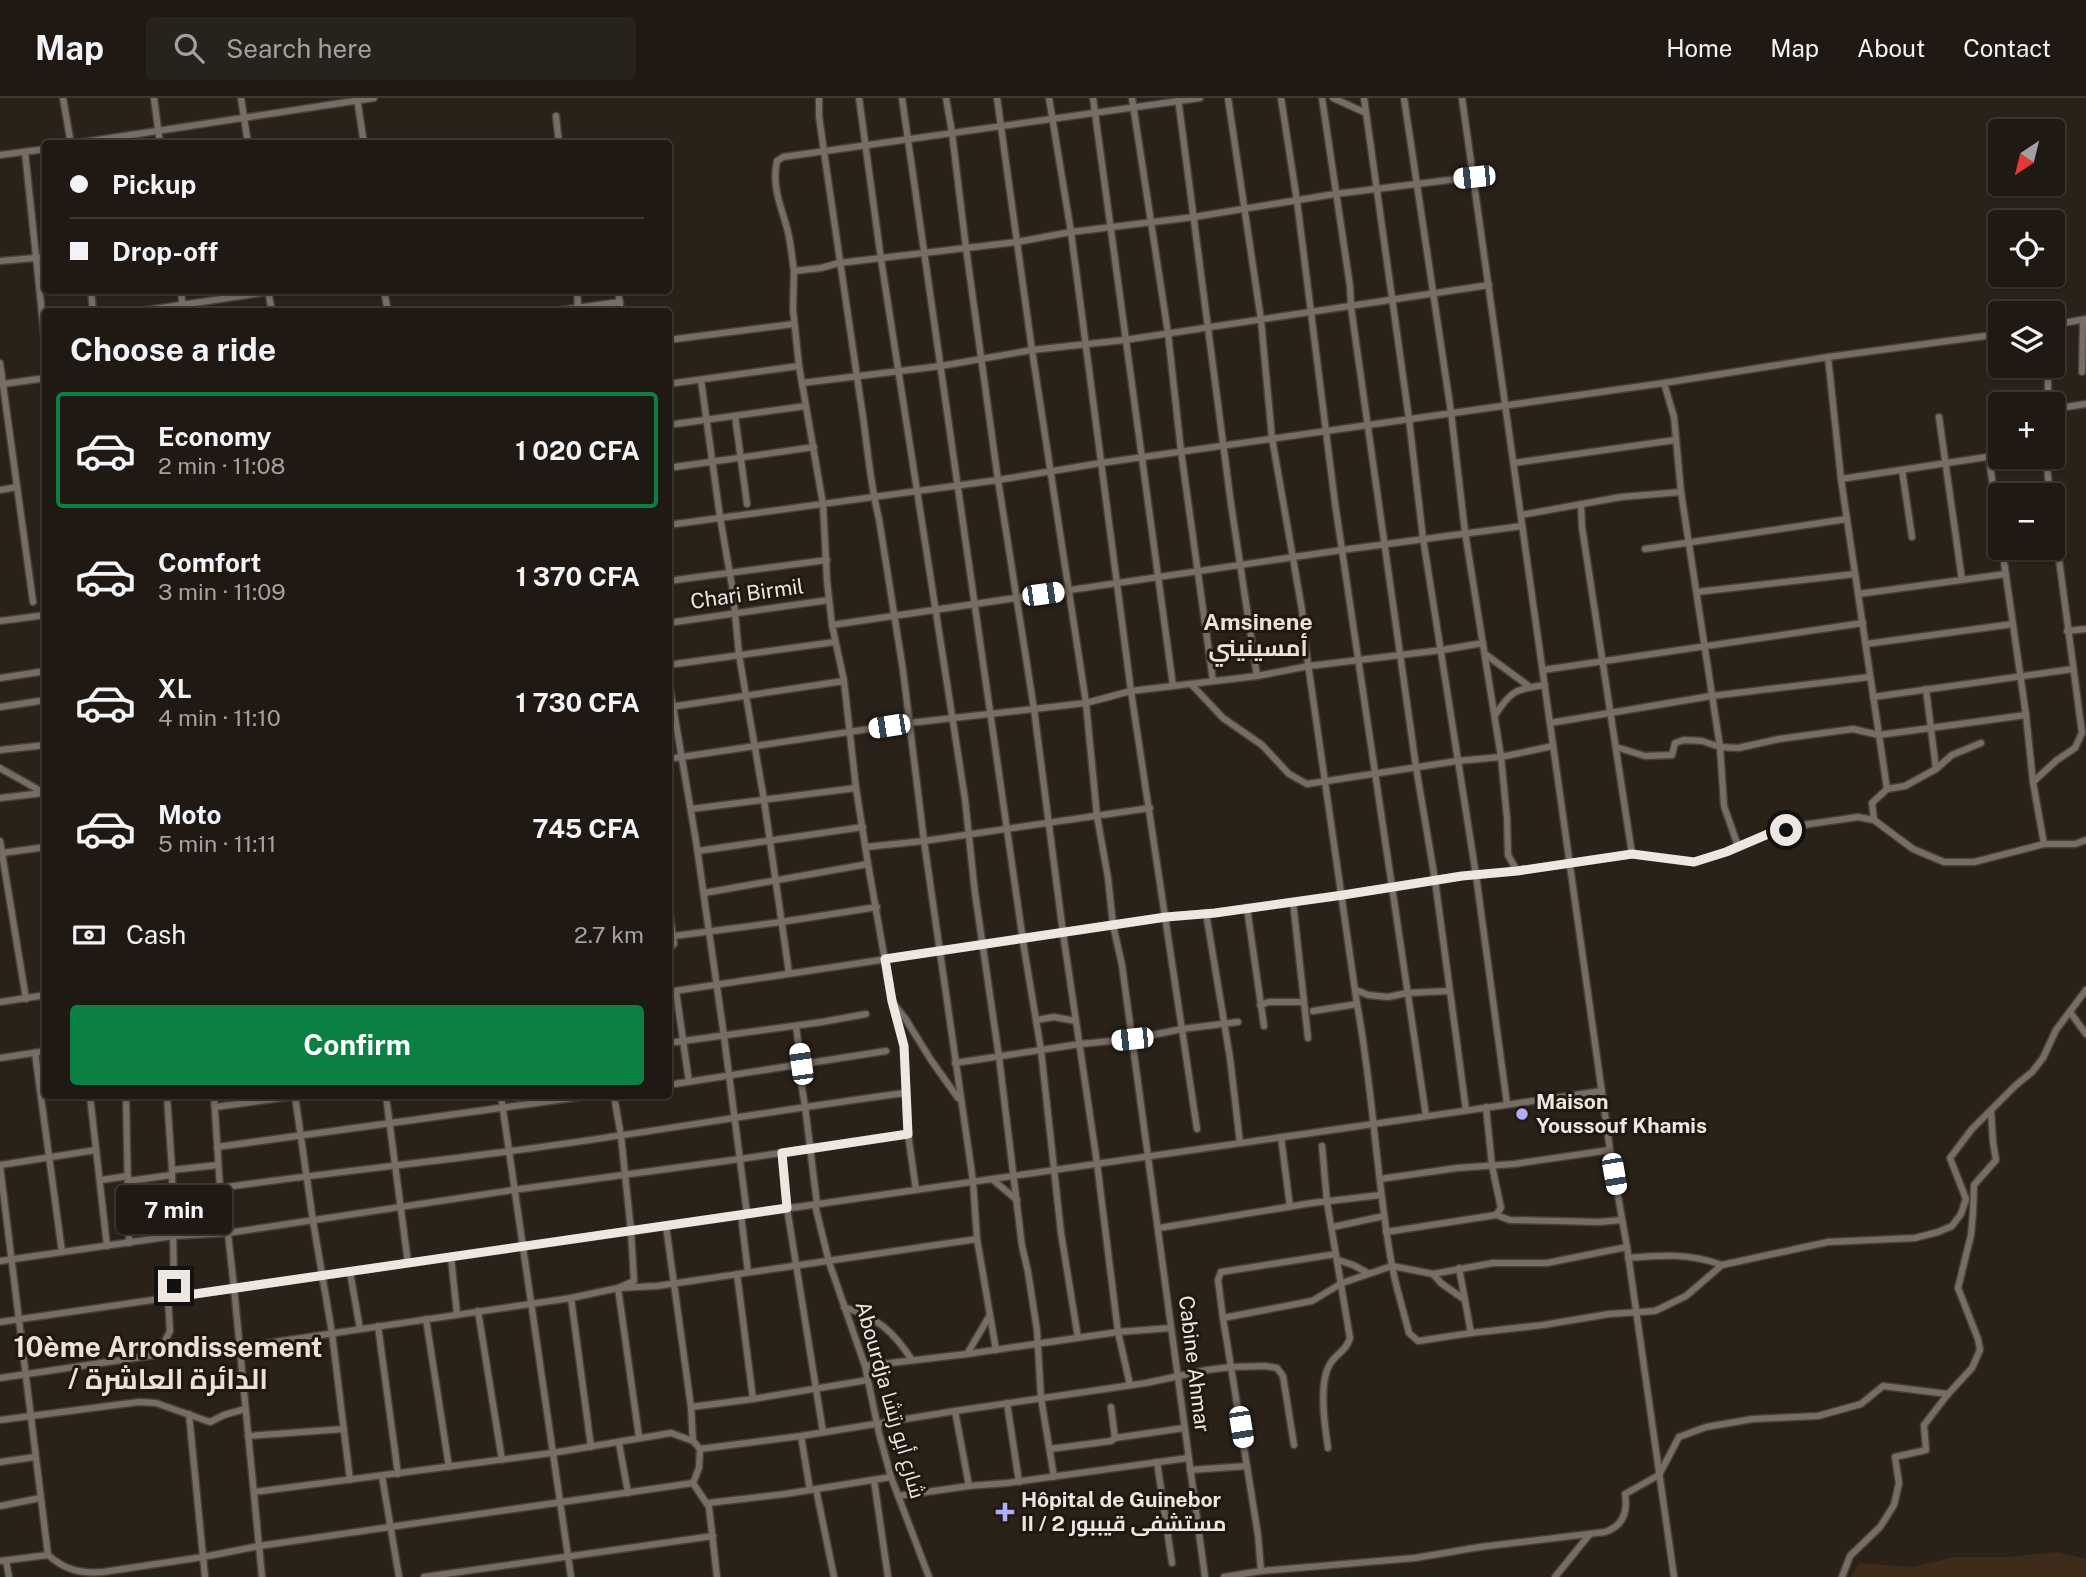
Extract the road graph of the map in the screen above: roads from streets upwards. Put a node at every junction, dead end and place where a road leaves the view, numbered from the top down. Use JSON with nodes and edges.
{"nodes":[{"id":1,"x":63,"y":98,"type":"edge"},
{"id":2,"x":153,"y":98,"type":"edge"},
{"id":3,"x":241,"y":98,"type":"edge"},
{"id":4,"x":374,"y":98,"type":"edge"},
{"id":5,"x":819,"y":98,"type":"edge"},
{"id":6,"x":859,"y":98,"type":"edge"},
{"id":7,"x":902,"y":98,"type":"edge"},
{"id":8,"x":946,"y":98,"type":"edge"},
{"id":9,"x":997,"y":98,"type":"edge"},
{"id":10,"x":1049,"y":98,"type":"edge"},
{"id":11,"x":1093,"y":98,"type":"edge"},
{"id":12,"x":1132,"y":98,"type":"edge"},
{"id":13,"x":1200,"y":98,"type":"edge"},
{"id":14,"x":1228,"y":98,"type":"edge"},
{"id":15,"x":1281,"y":98,"type":"edge"},
{"id":16,"x":1322,"y":98,"type":"edge"},
{"id":17,"x":1333,"y":98,"type":"edge"},
{"id":18,"x":1364,"y":98,"type":"edge"},
{"id":19,"x":1404,"y":98,"type":"edge"},
{"id":20,"x":1462,"y":98,"type":"edge"},
{"id":21,"x":357,"y":99,"type":"edge"},
{"id":22,"x":1178,"y":99,"type":"edge"},
{"id":23,"x":1134,"y":108,"type":"junction"},
{"id":24,"x":1366,"y":113,"type":"junction"},
{"id":25,"x":1095,"y":114,"type":"junction"},
{"id":26,"x":556,"y":116,"type":"dead end"},
{"id":27,"x":244,"y":119,"type":"junction"},
{"id":28,"x":1053,"y":119,"type":"junction"},
{"id":29,"x":1001,"y":126,"type":"junction"},
{"id":30,"x":158,"y":131,"type":"junction"},
{"id":31,"x":952,"y":133,"type":"junction"},
{"id":32,"x":907,"y":138,"type":"junction"},
{"id":33,"x":70,"y":140,"type":"edge"},
{"id":34,"x":98,"y":140,"type":"edge"},
{"id":35,"x":159,"y":140,"type":"edge"},
{"id":36,"x":247,"y":140,"type":"edge"},
{"id":37,"x":363,"y":140,"type":"edge"},
{"id":38,"x":559,"y":140,"type":"edge"},
{"id":39,"x":866,"y":144,"type":"junction"},
{"id":40,"x":42,"y":150,"type":"edge"},
{"id":41,"x":824,"y":150,"type":"junction"},
{"id":42,"x":25,"y":152,"type":"junction"},
{"id":43,"x":0,"y":155,"type":"edge"},
{"id":44,"x":1474,"y":177,"type":"junction"},
{"id":45,"x":1417,"y":184,"type":"junction"},
{"id":46,"x":1378,"y":189,"type":"junction"},
{"id":47,"x":1335,"y":194,"type":"junction"},
{"id":48,"x":1297,"y":201,"type":"junction"},
{"id":49,"x":1244,"y":209,"type":"junction"},
{"id":50,"x":1194,"y":217,"type":"junction"},
{"id":51,"x":1152,"y":222,"type":"junction"},
{"id":52,"x":1111,"y":226,"type":"junction"},
{"id":53,"x":1071,"y":232,"type":"junction"},
{"id":54,"x":1017,"y":242,"type":"junction"},
{"id":55,"x":966,"y":248,"type":"junction"},
{"id":56,"x":924,"y":254,"type":"junction"},
{"id":57,"x":42,"y":257,"type":"edge"},
{"id":58,"x":35,"y":258,"type":"junction"},
{"id":59,"x":881,"y":259,"type":"junction"},
{"id":60,"x":0,"y":261,"type":"edge"},
{"id":61,"x":839,"y":263,"type":"junction"},
{"id":62,"x":794,"y":271,"type":"junction"},
{"id":63,"x":1489,"y":285,"type":"junction"},
{"id":64,"x":1432,"y":293,"type":"junction"},
{"id":65,"x":253,"y":294,"type":"edge"},
{"id":66,"x":577,"y":294,"type":"edge"},
{"id":67,"x":619,"y":294,"type":"edge"},
{"id":68,"x":1391,"y":300,"type":"junction"},
{"id":69,"x":620,"y":302,"type":"junction"},
{"id":70,"x":578,"y":307,"type":"junction"},
{"id":71,"x":1351,"y":307,"type":"junction"},
{"id":72,"x":183,"y":308,"type":"edge"},
{"id":73,"x":572,"y":308,"type":"edge"},
{"id":74,"x":621,"y":308,"type":"edge"},
{"id":75,"x":1311,"y":311,"type":"junction"},
{"id":76,"x":2085,"y":319,"type":"edge"},
{"id":77,"x":1261,"y":320,"type":"junction"},
{"id":78,"x":42,"y":322,"type":"edge"},
{"id":79,"x":2065,"y":323,"type":"edge"},
{"id":80,"x":794,"y":324,"type":"junction"},
{"id":81,"x":1209,"y":328,"type":"junction"},
{"id":82,"x":1168,"y":333,"type":"junction"},
{"id":83,"x":1988,"y":336,"type":"edge"},
{"id":84,"x":672,"y":339,"type":"edge"},
{"id":85,"x":1125,"y":340,"type":"junction"},
{"id":86,"x":1085,"y":345,"type":"junction"},
{"id":87,"x":1031,"y":350,"type":"junction"},
{"id":88,"x":1828,"y":357,"type":"junction"},
{"id":89,"x":982,"y":358,"type":"junction"},
{"id":90,"x":0,"y":363,"type":"edge"},
{"id":91,"x":799,"y":366,"type":"junction"},
{"id":92,"x":941,"y":366,"type":"junction"},
{"id":93,"x":898,"y":372,"type":"junction"},
{"id":94,"x":2082,"y":372,"type":"dead end"},
{"id":95,"x":857,"y":377,"type":"junction"},
{"id":96,"x":42,"y":379,"type":"edge"},
{"id":97,"x":701,"y":380,"type":"junction"},
{"id":98,"x":802,"y":383,"type":"junction"},
{"id":99,"x":1664,"y":383,"type":"junction"},
{"id":100,"x":3,"y":384,"type":"junction"},
{"id":101,"x":672,"y":384,"type":"edge"},
{"id":102,"x":2086,"y":404,"type":"edge"},
{"id":103,"x":1506,"y":405,"type":"junction"},
{"id":104,"x":806,"y":406,"type":"junction"},
{"id":105,"x":2065,"y":407,"type":"edge"},
{"id":106,"x":1451,"y":412,"type":"junction"},
{"id":107,"x":735,"y":416,"type":"junction"},
{"id":108,"x":1939,"y":417,"type":"dead end"},
{"id":109,"x":1409,"y":419,"type":"junction"},
{"id":110,"x":706,"y":420,"type":"junction"},
{"id":111,"x":672,"y":424,"type":"edge"},
{"id":112,"x":1368,"y":425,"type":"junction"},
{"id":113,"x":1325,"y":430,"type":"junction"},
{"id":114,"x":1272,"y":438,"type":"junction"},
{"id":115,"x":1675,"y":440,"type":"junction"},
{"id":116,"x":1223,"y":445,"type":"junction"},
{"id":117,"x":814,"y":447,"type":"junction"},
{"id":118,"x":1181,"y":451,"type":"junction"},
{"id":119,"x":1141,"y":457,"type":"junction"},
{"id":120,"x":741,"y":458,"type":"junction"},
{"id":121,"x":1988,"y":458,"type":"edge"},
{"id":122,"x":713,"y":462,"type":"junction"},
{"id":123,"x":1101,"y":463,"type":"junction"},
{"id":124,"x":1514,"y":463,"type":"junction"},
{"id":125,"x":1946,"y":464,"type":"junction"},
{"id":126,"x":672,"y":467,"type":"edge"},
{"id":127,"x":1902,"y":470,"type":"junction"},
{"id":128,"x":1049,"y":472,"type":"junction"},
{"id":129,"x":1841,"y":479,"type":"junction"},
{"id":130,"x":998,"y":480,"type":"junction"},
{"id":131,"x":957,"y":485,"type":"junction"},
{"id":132,"x":18,"y":487,"type":"junction"},
{"id":133,"x":0,"y":490,"type":"edge"},
{"id":134,"x":917,"y":491,"type":"junction"},
{"id":135,"x":1681,"y":492,"type":"junction"},
{"id":136,"x":873,"y":496,"type":"junction"},
{"id":137,"x":747,"y":503,"type":"dead end"},
{"id":138,"x":823,"y":504,"type":"junction"},
{"id":139,"x":1581,"y":504,"type":"junction"},
{"id":140,"x":1521,"y":515,"type":"junction"},
{"id":141,"x":720,"y":517,"type":"junction"},
{"id":142,"x":1847,"y":519,"type":"junction"},
{"id":143,"x":672,"y":524,"type":"edge"},
{"id":144,"x":1522,"y":526,"type":"junction"},
{"id":145,"x":1465,"y":532,"type":"junction"},
{"id":146,"x":1912,"y":537,"type":"dead end"},
{"id":147,"x":1423,"y":538,"type":"junction"},
{"id":148,"x":1690,"y":543,"type":"junction"},
{"id":149,"x":1384,"y":544,"type":"junction"},
{"id":150,"x":1645,"y":549,"type":"dead end"},
{"id":151,"x":1342,"y":550,"type":"junction"},
{"id":152,"x":1293,"y":557,"type":"junction"},
{"id":153,"x":827,"y":560,"type":"junction"},
{"id":154,"x":2004,"y":560,"type":"edge"},
{"id":155,"x":2059,"y":560,"type":"edge"},
{"id":156,"x":1240,"y":565,"type":"junction"},
{"id":157,"x":1198,"y":570,"type":"junction"},
{"id":158,"x":731,"y":572,"type":"junction"},
{"id":159,"x":1855,"y":574,"type":"junction"},
{"id":160,"x":2006,"y":574,"type":"junction"},
{"id":161,"x":1158,"y":576,"type":"junction"},
{"id":162,"x":672,"y":580,"type":"edge"},
{"id":163,"x":1962,"y":580,"type":"junction"},
{"id":164,"x":1118,"y":582,"type":"junction"},
{"id":165,"x":1068,"y":591,"type":"junction"},
{"id":166,"x":1697,"y":592,"type":"junction"},
{"id":167,"x":1858,"y":594,"type":"junction"},
{"id":168,"x":1017,"y":598,"type":"junction"},
{"id":169,"x":829,"y":600,"type":"junction"},
{"id":170,"x":33,"y":602,"type":"dead end"},
{"id":171,"x":975,"y":604,"type":"junction"},
{"id":172,"x":934,"y":609,"type":"junction"},
{"id":173,"x":736,"y":614,"type":"junction"},
{"id":174,"x":895,"y":615,"type":"junction"},
{"id":175,"x":42,"y":616,"type":"edge"},
{"id":176,"x":0,"y":621,"type":"edge"},
{"id":177,"x":672,"y":622,"type":"edge"},
{"id":178,"x":1863,"y":623,"type":"junction"},
{"id":179,"x":2013,"y":624,"type":"junction"},
{"id":180,"x":832,"y":625,"type":"junction"},
{"id":181,"x":2086,"y":629,"type":"edge"},
{"id":182,"x":2067,"y":631,"type":"junction"},
{"id":183,"x":835,"y":642,"type":"junction"},
{"id":184,"x":1483,"y":643,"type":"junction"},
{"id":185,"x":1866,"y":644,"type":"junction"},
{"id":186,"x":1704,"y":646,"type":"junction"},
{"id":187,"x":1442,"y":650,"type":"junction"},
{"id":188,"x":1485,"y":654,"type":"junction"},
{"id":189,"x":738,"y":655,"type":"junction"},
{"id":190,"x":1400,"y":655,"type":"junction"},
{"id":191,"x":1359,"y":660,"type":"junction"},
{"id":192,"x":1603,"y":663,"type":"junction"},
{"id":193,"x":672,"y":664,"type":"edge"},
{"id":194,"x":1309,"y":666,"type":"junction"},
{"id":195,"x":2073,"y":669,"type":"junction"},
{"id":196,"x":1543,"y":670,"type":"junction"},
{"id":197,"x":42,"y":672,"type":"edge"},
{"id":198,"x":1256,"y":676,"type":"junction"},
{"id":199,"x":2021,"y":676,"type":"junction"},
{"id":200,"x":1871,"y":677,"type":"junction"},
{"id":201,"x":0,"y":678,"type":"edge"},
{"id":202,"x":844,"y":681,"type":"junction"},
{"id":203,"x":1213,"y":681,"type":"junction"},
{"id":204,"x":2086,"y":681,"type":"edge"},
{"id":205,"x":2075,"y":682,"type":"junction"},
{"id":206,"x":1191,"y":684,"type":"junction"},
{"id":207,"x":1545,"y":685,"type":"junction"},
{"id":208,"x":1173,"y":686,"type":"junction"},
{"id":209,"x":1530,"y":687,"type":"junction"},
{"id":210,"x":1926,"y":689,"type":"junction"},
{"id":211,"x":1131,"y":691,"type":"junction"},
{"id":212,"x":1711,"y":696,"type":"junction"},
{"id":213,"x":747,"y":697,"type":"junction"},
{"id":214,"x":1873,"y":697,"type":"junction"},
{"id":215,"x":42,"y":701,"type":"edge"},
{"id":216,"x":1086,"y":703,"type":"junction"},
{"id":217,"x":0,"y":707,"type":"edge"},
{"id":218,"x":672,"y":707,"type":"edge"},
{"id":219,"x":1034,"y":709,"type":"junction"},
{"id":220,"x":1611,"y":713,"type":"junction"},
{"id":221,"x":991,"y":714,"type":"junction"},
{"id":222,"x":672,"y":715,"type":"edge"},
{"id":223,"x":1494,"y":715,"type":"junction"},
{"id":224,"x":2026,"y":715,"type":"junction"},
{"id":225,"x":951,"y":718,"type":"junction"},
{"id":226,"x":909,"y":723,"type":"junction"},
{"id":227,"x":1550,"y":723,"type":"junction"},
{"id":228,"x":1931,"y":727,"type":"junction"},
{"id":229,"x":850,"y":732,"type":"junction"},
{"id":230,"x":2084,"y":733,"type":"edge"},
{"id":231,"x":1879,"y":735,"type":"junction"},
{"id":232,"x":1981,"y":743,"type":"dead end"},
{"id":233,"x":42,"y":745,"type":"edge"},
{"id":234,"x":1553,"y":746,"type":"junction"},
{"id":235,"x":755,"y":747,"type":"junction"},
{"id":236,"x":1616,"y":747,"type":"junction"},
{"id":237,"x":1720,"y":747,"type":"junction"},
{"id":238,"x":0,"y":750,"type":"edge"},
{"id":239,"x":683,"y":757,"type":"junction"},
{"id":240,"x":1501,"y":757,"type":"junction"},
{"id":241,"x":672,"y":758,"type":"edge"},
{"id":242,"x":1457,"y":761,"type":"junction"},
{"id":243,"x":1416,"y":767,"type":"junction"},
{"id":244,"x":0,"y":768,"type":"edge"},
{"id":245,"x":1936,"y":769,"type":"junction"},
{"id":246,"x":1375,"y":773,"type":"junction"},
{"id":247,"x":1326,"y":781,"type":"junction"},
{"id":248,"x":2032,"y":782,"type":"junction"},
{"id":249,"x":856,"y":788,"type":"junction"},
{"id":250,"x":1887,"y":789,"type":"junction"},
{"id":251,"x":42,"y":791,"type":"edge"},
{"id":252,"x":42,"y":793,"type":"edge"},
{"id":253,"x":0,"y":798,"type":"edge"},
{"id":254,"x":764,"y":800,"type":"junction"},
{"id":255,"x":691,"y":808,"type":"junction"},
{"id":256,"x":1150,"y":808,"type":"junction"},
{"id":257,"x":1097,"y":816,"type":"junction"},
{"id":258,"x":1874,"y":820,"type":"junction"},
{"id":259,"x":1049,"y":822,"type":"junction"},
{"id":260,"x":863,"y":827,"type":"junction"},
{"id":261,"x":1007,"y":827,"type":"junction"},
{"id":262,"x":969,"y":834,"type":"junction"},
{"id":263,"x":2086,"y":840,"type":"edge"},
{"id":264,"x":0,"y":841,"type":"edge"},
{"id":265,"x":770,"y":841,"type":"junction"},
{"id":266,"x":924,"y":841,"type":"junction"},
{"id":267,"x":2044,"y":844,"type":"junction"},
{"id":268,"x":866,"y":846,"type":"junction"},
{"id":269,"x":1738,"y":846,"type":"junction"},
{"id":270,"x":42,"y":848,"type":"edge"},
{"id":271,"x":698,"y":851,"type":"junction"},
{"id":272,"x":1,"y":854,"type":"edge"},
{"id":273,"x":1632,"y":854,"type":"junction"},
{"id":274,"x":868,"y":864,"type":"junction"},
{"id":275,"x":1570,"y":864,"type":"junction"},
{"id":276,"x":1517,"y":871,"type":"junction"},
{"id":277,"x":1476,"y":875,"type":"junction"},
{"id":278,"x":1435,"y":880,"type":"junction"},
{"id":279,"x":776,"y":881,"type":"junction"},
{"id":280,"x":1393,"y":887,"type":"junction"},
{"id":281,"x":704,"y":892,"type":"junction"},
{"id":282,"x":1343,"y":895,"type":"junction"},
{"id":283,"x":1293,"y":902,"type":"junction"},
{"id":284,"x":877,"y":907,"type":"junction"},
{"id":285,"x":1247,"y":908,"type":"junction"},
{"id":286,"x":1215,"y":913,"type":"junction"},
{"id":287,"x":1206,"y":914,"type":"junction"},
{"id":288,"x":1166,"y":917,"type":"junction"},
{"id":289,"x":781,"y":922,"type":"junction"},
{"id":290,"x":672,"y":925,"type":"edge"},
{"id":291,"x":1112,"y":925,"type":"junction"},
{"id":292,"x":709,"y":932,"type":"junction"},
{"id":293,"x":1063,"y":933,"type":"junction"},
{"id":294,"x":674,"y":936,"type":"junction"},
{"id":295,"x":1024,"y":939,"type":"junction"},
{"id":296,"x":982,"y":944,"type":"junction"},
{"id":297,"x":672,"y":946,"type":"edge"},
{"id":298,"x":940,"y":951,"type":"junction"},
{"id":299,"x":885,"y":959,"type":"junction"},
{"id":300,"x":789,"y":973,"type":"junction"},
{"id":301,"x":716,"y":985,"type":"junction"},
{"id":302,"x":1356,"y":990,"type":"junction"},
{"id":303,"x":2086,"y":990,"type":"edge"},
{"id":304,"x":672,"y":991,"type":"edge"},
{"id":305,"x":1449,"y":991,"type":"junction"},
{"id":306,"x":1407,"y":993,"type":"junction"},
{"id":307,"x":42,"y":996,"type":"edge"},
{"id":308,"x":26,"y":999,"type":"junction"},
{"id":309,"x":892,"y":1001,"type":"junction"},
{"id":310,"x":0,"y":1002,"type":"edge"},
{"id":311,"x":1304,"y":1002,"type":"junction"},
{"id":312,"x":1357,"y":1004,"type":"junction"},
{"id":313,"x":1260,"y":1005,"type":"junction"},
{"id":314,"x":1313,"y":1011,"type":"dead end"},
{"id":315,"x":2070,"y":1012,"type":"junction"},
{"id":316,"x":866,"y":1014,"type":"dead end"},
{"id":317,"x":1036,"y":1020,"type":"junction"},
{"id":318,"x":1076,"y":1021,"type":"junction"},
{"id":319,"x":1238,"y":1022,"type":"dead end"},
{"id":320,"x":1225,"y":1023,"type":"junction"},
{"id":321,"x":796,"y":1026,"type":"junction"},
{"id":322,"x":1264,"y":1026,"type":"dead end"},
{"id":323,"x":1182,"y":1029,"type":"junction"},
{"id":324,"x":2086,"y":1034,"type":"edge"},
{"id":325,"x":724,"y":1036,"type":"junction"},
{"id":326,"x":1308,"y":1038,"type":"dead end"},
{"id":327,"x":1132,"y":1039,"type":"junction"},
{"id":328,"x":682,"y":1041,"type":"junction"},
{"id":329,"x":672,"y":1042,"type":"edge"},
{"id":330,"x":1080,"y":1044,"type":"junction"},
{"id":331,"x":1041,"y":1050,"type":"junction"},
{"id":332,"x":42,"y":1051,"type":"edge"},
{"id":333,"x":886,"y":1051,"type":"dead end"},
{"id":334,"x":36,"y":1052,"type":"junction"},
{"id":335,"x":999,"y":1057,"type":"junction"},
{"id":336,"x":0,"y":1058,"type":"edge"},
{"id":337,"x":954,"y":1063,"type":"junction"},
{"id":338,"x":799,"y":1064,"type":"junction"},
{"id":339,"x":729,"y":1076,"type":"junction"},
{"id":340,"x":689,"y":1082,"type":"junction"},
{"id":341,"x":672,"y":1084,"type":"edge"},
{"id":342,"x":1602,"y":1091,"type":"junction"},
{"id":343,"x":905,"y":1093,"type":"junction"},
{"id":344,"x":42,"y":1098,"type":"edge"},
{"id":345,"x":42,"y":1099,"type":"edge"},
{"id":346,"x":90,"y":1099,"type":"edge"},
{"id":347,"x":125,"y":1099,"type":"edge"},
{"id":348,"x":167,"y":1099,"type":"edge"},
{"id":349,"x":214,"y":1099,"type":"edge"},
{"id":350,"x":274,"y":1099,"type":"edge"},
{"id":351,"x":296,"y":1099,"type":"edge"},
{"id":352,"x":386,"y":1099,"type":"edge"},
{"id":353,"x":502,"y":1099,"type":"edge"},
{"id":354,"x":566,"y":1099,"type":"edge"},
{"id":355,"x":615,"y":1099,"type":"edge"},
{"id":356,"x":1507,"y":1104,"type":"junction"},
{"id":357,"x":805,"y":1106,"type":"junction"},
{"id":358,"x":215,"y":1107,"type":"junction"},
{"id":359,"x":962,"y":1107,"type":"junction"},
{"id":360,"x":1486,"y":1107,"type":"junction"},
{"id":361,"x":503,"y":1108,"type":"junction"},
{"id":362,"x":1466,"y":1110,"type":"junction"},
{"id":363,"x":1991,"y":1111,"type":"junction"},
{"id":364,"x":1426,"y":1116,"type":"junction"},
{"id":365,"x":734,"y":1118,"type":"junction"},
{"id":366,"x":390,"y":1122,"type":"junction"},
{"id":367,"x":1374,"y":1124,"type":"junction"},
{"id":368,"x":1197,"y":1129,"type":"dead end"},
{"id":369,"x":908,"y":1134,"type":"junction"},
{"id":370,"x":300,"y":1136,"type":"junction"},
{"id":371,"x":621,"y":1136,"type":"junction"},
{"id":372,"x":1281,"y":1137,"type":"junction"},
{"id":373,"x":1240,"y":1143,"type":"junction"},
{"id":374,"x":1322,"y":1146,"type":"dead end"},
{"id":375,"x":217,"y":1147,"type":"junction"},
{"id":376,"x":811,"y":1149,"type":"junction"},
{"id":377,"x":96,"y":1150,"type":"junction"},
{"id":378,"x":1610,"y":1150,"type":"junction"},
{"id":379,"x":509,"y":1151,"type":"junction"},
{"id":380,"x":782,"y":1153,"type":"junction"},
{"id":381,"x":1147,"y":1156,"type":"junction"},
{"id":382,"x":50,"y":1159,"type":"junction"},
{"id":383,"x":740,"y":1159,"type":"junction"},
{"id":384,"x":1097,"y":1163,"type":"junction"},
{"id":385,"x":396,"y":1164,"type":"junction"},
{"id":386,"x":218,"y":1165,"type":"junction"},
{"id":387,"x":0,"y":1166,"type":"edge"},
{"id":388,"x":1492,"y":1166,"type":"junction"},
{"id":389,"x":1055,"y":1169,"type":"junction"},
{"id":390,"x":172,"y":1172,"type":"junction"},
{"id":391,"x":624,"y":1174,"type":"junction"},
{"id":392,"x":307,"y":1175,"type":"junction"},
{"id":393,"x":1015,"y":1175,"type":"junction"},
{"id":394,"x":128,"y":1179,"type":"junction"},
{"id":395,"x":992,"y":1179,"type":"junction"},
{"id":396,"x":1380,"y":1179,"type":"junction"},
{"id":397,"x":101,"y":1180,"type":"junction"},
{"id":398,"x":973,"y":1181,"type":"junction"},
{"id":399,"x":220,"y":1188,"type":"junction"},
{"id":400,"x":916,"y":1189,"type":"junction"},
{"id":401,"x":513,"y":1190,"type":"junction"},
{"id":402,"x":1381,"y":1195,"type":"junction"},
{"id":403,"x":1017,"y":1200,"type":"junction"},
{"id":404,"x":1326,"y":1202,"type":"junction"},
{"id":405,"x":816,"y":1204,"type":"junction"},
{"id":406,"x":399,"y":1206,"type":"junction"},
{"id":407,"x":1290,"y":1207,"type":"junction"},
{"id":408,"x":787,"y":1208,"type":"junction"},
{"id":409,"x":744,"y":1214,"type":"junction"},
{"id":410,"x":1496,"y":1215,"type":"junction"},
{"id":411,"x":1384,"y":1216,"type":"junction"},
{"id":412,"x":1622,"y":1220,"type":"junction"},
{"id":413,"x":313,"y":1221,"type":"junction"},
{"id":414,"x":666,"y":1226,"type":"junction"},
{"id":415,"x":1333,"y":1227,"type":"dead end"},
{"id":416,"x":1158,"y":1228,"type":"junction"},
{"id":417,"x":631,"y":1231,"type":"junction"},
{"id":418,"x":1386,"y":1232,"type":"junction"},
{"id":419,"x":228,"y":1233,"type":"junction"},
{"id":420,"x":173,"y":1236,"type":"junction"},
{"id":421,"x":977,"y":1239,"type":"junction"},
{"id":422,"x":130,"y":1243,"type":"junction"},
{"id":423,"x":107,"y":1246,"type":"junction"},
{"id":424,"x":522,"y":1247,"type":"junction"},
{"id":425,"x":1627,"y":1247,"type":"junction"},
{"id":426,"x":62,"y":1252,"type":"junction"},
{"id":427,"x":451,"y":1257,"type":"junction"},
{"id":428,"x":1337,"y":1257,"type":"junction"},
{"id":429,"x":1628,"y":1258,"type":"junction"},
{"id":430,"x":12,"y":1259,"type":"junction"},
{"id":431,"x":0,"y":1261,"type":"edge"},
{"id":432,"x":830,"y":1262,"type":"junction"},
{"id":433,"x":408,"y":1263,"type":"junction"},
{"id":434,"x":797,"y":1265,"type":"junction"},
{"id":435,"x":1722,"y":1265,"type":"junction"},
{"id":436,"x":1392,"y":1266,"type":"junction"},
{"id":437,"x":1459,"y":1268,"type":"junction"},
{"id":438,"x":350,"y":1272,"type":"junction"},
{"id":439,"x":748,"y":1272,"type":"junction"},
{"id":440,"x":1368,"y":1273,"type":"junction"},
{"id":441,"x":737,"y":1274,"type":"junction"},
{"id":442,"x":1433,"y":1274,"type":"junction"},
{"id":443,"x":322,"y":1276,"type":"junction"},
{"id":444,"x":674,"y":1283,"type":"junction"},
{"id":445,"x":1342,"y":1283,"type":"junction"},
{"id":446,"x":234,"y":1288,"type":"junction"},
{"id":447,"x":618,"y":1288,"type":"junction"},
{"id":448,"x":167,"y":1298,"type":"junction"},
{"id":449,"x":571,"y":1298,"type":"junction"},
{"id":450,"x":1465,"y":1300,"type":"junction"},
{"id":451,"x":531,"y":1303,"type":"junction"},
{"id":452,"x":844,"y":1307,"type":"junction"},
{"id":453,"x":478,"y":1311,"type":"junction"},
{"id":454,"x":1636,"y":1311,"type":"junction"},
{"id":455,"x":457,"y":1314,"type":"junction"},
{"id":456,"x":990,"y":1315,"type":"junction"},
{"id":457,"x":1223,"y":1318,"type":"junction"},
{"id":458,"x":426,"y":1319,"type":"junction"},
{"id":459,"x":18,"y":1320,"type":"junction"},
{"id":460,"x":0,"y":1322,"type":"edge"},
{"id":461,"x":378,"y":1326,"type":"junction"},
{"id":462,"x":1171,"y":1328,"type":"junction"},
{"id":463,"x":360,"y":1329,"type":"junction"},
{"id":464,"x":1118,"y":1332,"type":"junction"},
{"id":465,"x":1471,"y":1332,"type":"junction"},
{"id":466,"x":332,"y":1333,"type":"junction"},
{"id":467,"x":1078,"y":1338,"type":"junction"},
{"id":468,"x":1038,"y":1344,"type":"junction"},
{"id":469,"x":240,"y":1347,"type":"junction"},
{"id":470,"x":996,"y":1350,"type":"junction"},
{"id":471,"x":967,"y":1354,"type":"junction"},
{"id":472,"x":912,"y":1360,"type":"junction"},
{"id":473,"x":865,"y":1366,"type":"junction"},
{"id":474,"x":1231,"y":1367,"type":"junction"},
{"id":475,"x":26,"y":1374,"type":"junction"},
{"id":476,"x":1178,"y":1376,"type":"junction"},
{"id":477,"x":0,"y":1378,"type":"edge"},
{"id":478,"x":868,"y":1380,"type":"junction"},
{"id":479,"x":1130,"y":1385,"type":"junction"},
{"id":480,"x":815,"y":1389,"type":"junction"},
{"id":481,"x":1948,"y":1394,"type":"junction"},
{"id":482,"x":1041,"y":1398,"type":"junction"},
{"id":483,"x":753,"y":1399,"type":"junction"},
{"id":484,"x":1007,"y":1403,"type":"junction"},
{"id":485,"x":691,"y":1407,"type":"junction"},
{"id":486,"x":1111,"y":1407,"type":"dead end"},
{"id":487,"x":246,"y":1409,"type":"junction"},
{"id":488,"x":955,"y":1410,"type":"junction"},
{"id":489,"x":189,"y":1414,"type":"junction"},
{"id":490,"x":30,"y":1415,"type":"junction"},
{"id":491,"x":0,"y":1420,"type":"edge"},
{"id":492,"x":877,"y":1423,"type":"junction"},
{"id":493,"x":1184,"y":1428,"type":"junction"},
{"id":494,"x":344,"y":1429,"type":"junction"},
{"id":495,"x":823,"y":1432,"type":"junction"},
{"id":496,"x":248,"y":1436,"type":"junction"},
{"id":497,"x":801,"y":1436,"type":"junction"},
{"id":498,"x":639,"y":1437,"type":"junction"},
{"id":499,"x":1115,"y":1438,"type":"junction"},
{"id":500,"x":693,"y":1441,"type":"junction"},
{"id":501,"x":619,"y":1443,"type":"junction"},
{"id":502,"x":1294,"y":1445,"type":"dead end"},
{"id":503,"x":591,"y":1447,"type":"junction"},
{"id":504,"x":1328,"y":1448,"type":"dead end"},
{"id":505,"x":700,"y":1449,"type":"junction"},
{"id":506,"x":1049,"y":1449,"type":"junction"},
{"id":507,"x":552,"y":1453,"type":"junction"},
{"id":508,"x":35,"y":1457,"type":"junction"},
{"id":509,"x":1188,"y":1458,"type":"junction"},
{"id":510,"x":502,"y":1460,"type":"junction"},
{"id":511,"x":0,"y":1462,"type":"edge"},
{"id":512,"x":1157,"y":1462,"type":"junction"},
{"id":513,"x":449,"y":1466,"type":"junction"},
{"id":514,"x":1247,"y":1466,"type":"junction"},
{"id":515,"x":1190,"y":1470,"type":"junction"},
{"id":516,"x":398,"y":1474,"type":"junction"},
{"id":517,"x":1659,"y":1475,"type":"junction"},
{"id":518,"x":383,"y":1476,"type":"junction"},
{"id":519,"x":891,"y":1477,"type":"junction"},
{"id":520,"x":1054,"y":1477,"type":"junction"},
{"id":521,"x":350,"y":1480,"type":"junction"},
{"id":522,"x":874,"y":1480,"type":"junction"},
{"id":523,"x":1019,"y":1482,"type":"junction"},
{"id":524,"x":693,"y":1483,"type":"junction"},
{"id":525,"x":969,"y":1486,"type":"junction"},
{"id":526,"x":813,"y":1490,"type":"junction"},
{"id":527,"x":254,"y":1492,"type":"junction"},
{"id":528,"x":628,"y":1493,"type":"junction"},
{"id":529,"x":898,"y":1496,"type":"junction"},
{"id":530,"x":40,"y":1498,"type":"junction"},
{"id":531,"x":559,"y":1503,"type":"junction"},
{"id":532,"x":708,"y":1503,"type":"junction"},
{"id":533,"x":0,"y":1506,"type":"edge"},
{"id":534,"x":391,"y":1527,"type":"junction"},
{"id":535,"x":1589,"y":1535,"type":"junction"},
{"id":536,"x":713,"y":1536,"type":"junction"},
{"id":537,"x":259,"y":1546,"type":"junction"},
{"id":538,"x":48,"y":1555,"type":"junction"},
{"id":539,"x":567,"y":1555,"type":"junction"},
{"id":540,"x":202,"y":1557,"type":"junction"},
{"id":541,"x":3,"y":1561,"type":"edge"},
{"id":542,"x":1172,"y":1563,"type":"dead end"},
{"id":543,"x":1261,"y":1571,"type":"junction"},
{"id":544,"x":460,"y":1574,"type":"edge"},
{"id":545,"x":9,"y":1577,"type":"edge"},
{"id":546,"x":205,"y":1577,"type":"edge"},
{"id":547,"x":262,"y":1577,"type":"edge"},
{"id":548,"x":399,"y":1577,"type":"edge"},
{"id":549,"x":424,"y":1577,"type":"edge"},
{"id":550,"x":571,"y":1577,"type":"edge"},
{"id":551,"x":717,"y":1577,"type":"edge"},
{"id":552,"x":834,"y":1577,"type":"edge"},
{"id":553,"x":888,"y":1577,"type":"edge"},
{"id":554,"x":929,"y":1577,"type":"edge"},
{"id":555,"x":1205,"y":1577,"type":"edge"},
{"id":556,"x":1224,"y":1577,"type":"edge"},
{"id":557,"x":1555,"y":1577,"type":"edge"},
{"id":558,"x":1674,"y":1577,"type":"edge"},
{"id":559,"x":1842,"y":1577,"type":"edge"}],
"edges":[{"from":1,"to":33,"type":"street"},
{"from":2,"to":30,"type":"street"},
{"from":3,"to":27,"type":"street"},
{"from":4,"to":21,"type":"street"},
{"from":5,"to":41,"type":"street"},
{"from":6,"to":39,"type":"street"},
{"from":7,"to":32,"type":"street"},
{"from":8,"to":31,"type":"street"},
{"from":9,"to":29,"type":"street","name":"Cabine Ahmar"},
{"from":10,"to":28,"type":"street"},
{"from":11,"to":25,"type":"street"},
{"from":12,"to":23,"type":"street"},
{"from":13,"to":22,"type":"street"},
{"from":14,"to":49,"type":"street"},
{"from":15,"to":48,"type":"street"},
{"from":16,"to":47,"type":"street"},
{"from":17,"to":24,"type":"street"},
{"from":18,"to":24,"type":"street"},
{"from":19,"to":45,"type":"street"},
{"from":20,"to":44,"type":"street"},
{"from":21,"to":27,"type":"street"},
{"from":21,"to":37,"type":"street"},
{"from":22,"to":23,"type":"street"},
{"from":22,"to":50,"type":"street"},
{"from":23,"to":25,"type":"street"},
{"from":23,"to":51,"type":"street"},
{"from":24,"to":46,"type":"street"},
{"from":25,"to":28,"type":"street"},
{"from":25,"to":52,"type":"street"},
{"from":26,"to":38,"type":"street"},
{"from":27,"to":30,"type":"street"},
{"from":27,"to":36,"type":"street"},
{"from":28,"to":29,"type":"street"},
{"from":28,"to":53,"type":"street"},
{"from":29,"to":31,"type":"street"},
{"from":29,"to":54,"type":"street","name":"Cabine Ahmar"},
{"from":30,"to":34,"type":"street"},
{"from":30,"to":35,"type":"street"},
{"from":31,"to":32,"type":"street"},
{"from":31,"to":55,"type":"street"},
{"from":32,"to":39,"type":"street"},
{"from":32,"to":56,"type":"street"},
{"from":39,"to":41,"type":"street"},
{"from":39,"to":59,"type":"street"},
{"from":40,"to":42,"type":"street"},
{"from":41,"to":61,"type":"street"},
{"from":41,"to":62,"type":"street"},
{"from":42,"to":43,"type":"street"},
{"from":42,"to":58,"type":"street"},
{"from":44,"to":45,"type":"street"},
{"from":44,"to":63,"type":"street"},
{"from":45,"to":46,"type":"street"},
{"from":45,"to":64,"type":"street"},
{"from":46,"to":47,"type":"street"},
{"from":46,"to":68,"type":"street"},
{"from":47,"to":48,"type":"street"},
{"from":47,"to":71,"type":"street"},
{"from":48,"to":49,"type":"street"},
{"from":48,"to":75,"type":"street"},
{"from":49,"to":50,"type":"street"},
{"from":49,"to":77,"type":"street"},
{"from":50,"to":51,"type":"street"},
{"from":50,"to":81,"type":"street"},
{"from":51,"to":52,"type":"street"},
{"from":51,"to":82,"type":"street"},
{"from":52,"to":53,"type":"street"},
{"from":52,"to":85,"type":"street"},
{"from":53,"to":54,"type":"street"},
{"from":53,"to":86,"type":"street"},
{"from":54,"to":55,"type":"street"},
{"from":54,"to":87,"type":"street","name":"Cabine Ahmar"},
{"from":55,"to":56,"type":"street"},
{"from":55,"to":89,"type":"street"},
{"from":56,"to":59,"type":"street"},
{"from":56,"to":92,"type":"street"},
{"from":57,"to":58,"type":"street"},
{"from":58,"to":60,"type":"street"},
{"from":58,"to":78,"type":"street"},
{"from":59,"to":61,"type":"street"},
{"from":59,"to":93,"type":"street"},
{"from":61,"to":62,"type":"street"},
{"from":61,"to":95,"type":"street"},
{"from":62,"to":80,"type":"street"},
{"from":63,"to":64,"type":"street"},
{"from":63,"to":103,"type":"street"},
{"from":64,"to":68,"type":"street"},
{"from":64,"to":106,"type":"street"},
{"from":65,"to":72,"type":"street"},
{"from":66,"to":70,"type":"street"},
{"from":67,"to":69,"type":"street"},
{"from":68,"to":71,"type":"street"},
{"from":68,"to":109,"type":"street"},
{"from":69,"to":70,"type":"street"},
{"from":69,"to":74,"type":"street"},
{"from":70,"to":73,"type":"street"},
{"from":71,"to":75,"type":"street"},
{"from":71,"to":112,"type":"street"},
{"from":75,"to":77,"type":"street"},
{"from":75,"to":113,"type":"street"},
{"from":76,"to":79,"type":"street"},
{"from":76,"to":94,"type":"street"},
{"from":77,"to":81,"type":"street"},
{"from":77,"to":114,"type":"street"},
{"from":80,"to":84,"type":"street"},
{"from":80,"to":91,"type":"street"},
{"from":81,"to":82,"type":"street"},
{"from":81,"to":116,"type":"street"},
{"from":82,"to":85,"type":"street"},
{"from":82,"to":118,"type":"street"},
{"from":83,"to":88,"type":"street"},
{"from":85,"to":86,"type":"street"},
{"from":85,"to":119,"type":"street"},
{"from":86,"to":87,"type":"street"},
{"from":86,"to":123,"type":"street"},
{"from":87,"to":89,"type":"street"},
{"from":87,"to":128,"type":"street","name":"Cabine Ahmar"},
{"from":88,"to":99,"type":"street"},
{"from":88,"to":129,"type":"street"},
{"from":89,"to":92,"type":"street"},
{"from":89,"to":130,"type":"street"},
{"from":90,"to":100,"type":"street"},
{"from":91,"to":97,"type":"street"},
{"from":91,"to":98,"type":"street"},
{"from":92,"to":93,"type":"street"},
{"from":92,"to":131,"type":"street"},
{"from":93,"to":95,"type":"street"},
{"from":93,"to":134,"type":"street"},
{"from":95,"to":98,"type":"street"},
{"from":95,"to":136,"type":"street"},
{"from":96,"to":100,"type":"street"},
{"from":97,"to":101,"type":"street"},
{"from":97,"to":110,"type":"street"},
{"from":98,"to":104,"type":"street"},
{"from":99,"to":103,"type":"street"},
{"from":99,"to":115,"type":"street"},
{"from":100,"to":132,"type":"street"},
{"from":102,"to":105,"type":"street"},
{"from":103,"to":106,"type":"street"},
{"from":103,"to":124,"type":"street"},
{"from":104,"to":107,"type":"street"},
{"from":104,"to":117,"type":"street"},
{"from":106,"to":109,"type":"street"},
{"from":106,"to":145,"type":"street"},
{"from":107,"to":110,"type":"street"},
{"from":107,"to":120,"type":"street"},
{"from":108,"to":125,"type":"street"},
{"from":109,"to":112,"type":"street"},
{"from":109,"to":147,"type":"street"},
{"from":110,"to":111,"type":"street"},
{"from":110,"to":122,"type":"street"},
{"from":112,"to":113,"type":"street"},
{"from":112,"to":149,"type":"street"},
{"from":113,"to":114,"type":"street"},
{"from":113,"to":151,"type":"street"},
{"from":114,"to":116,"type":"street"},
{"from":114,"to":152,"type":"street"},
{"from":115,"to":124,"type":"street"},
{"from":115,"to":135,"type":"street"},
{"from":116,"to":118,"type":"street"},
{"from":116,"to":156,"type":"street"},
{"from":117,"to":120,"type":"street"},
{"from":117,"to":138,"type":"street"},
{"from":118,"to":119,"type":"street"},
{"from":118,"to":157,"type":"street"},
{"from":119,"to":123,"type":"street"},
{"from":119,"to":161,"type":"street"},
{"from":120,"to":122,"type":"street"},
{"from":120,"to":137,"type":"street"},
{"from":121,"to":125,"type":"street"},
{"from":122,"to":126,"type":"street"},
{"from":122,"to":141,"type":"street"},
{"from":123,"to":128,"type":"street"},
{"from":123,"to":164,"type":"street"},
{"from":124,"to":140,"type":"street"},
{"from":125,"to":127,"type":"street"},
{"from":125,"to":163,"type":"street"},
{"from":127,"to":129,"type":"street"},
{"from":127,"to":146,"type":"street"},
{"from":128,"to":130,"type":"street"},
{"from":128,"to":165,"type":"street","name":"Cabine Ahmar"},
{"from":129,"to":142,"type":"street"},
{"from":130,"to":131,"type":"street"},
{"from":130,"to":168,"type":"street"},
{"from":131,"to":134,"type":"street"},
{"from":131,"to":171,"type":"street"},
{"from":132,"to":133,"type":"street"},
{"from":132,"to":170,"type":"street"},
{"from":134,"to":136,"type":"street"},
{"from":134,"to":172,"type":"street"},
{"from":135,"to":139,"type":"street"},
{"from":135,"to":148,"type":"street"},
{"from":136,"to":138,"type":"street"},
{"from":136,"to":174,"type":"street"},
{"from":138,"to":141,"type":"street"},
{"from":138,"to":153,"type":"street"},
{"from":139,"to":140,"type":"street"},
{"from":139,"to":192,"type":"street"},
{"from":140,"to":144,"type":"street"},
{"from":141,"to":143,"type":"street"},
{"from":141,"to":158,"type":"street"},
{"from":142,"to":148,"type":"street"},
{"from":142,"to":159,"type":"street"},
{"from":144,"to":145,"type":"street"},
{"from":144,"to":196,"type":"street"},
{"from":145,"to":147,"type":"street"},
{"from":145,"to":184,"type":"street"},
{"from":147,"to":149,"type":"street"},
{"from":147,"to":187,"type":"street"},
{"from":148,"to":150,"type":"street"},
{"from":148,"to":166,"type":"street"},
{"from":149,"to":151,"type":"street"},
{"from":149,"to":190,"type":"street"},
{"from":151,"to":152,"type":"street"},
{"from":151,"to":191,"type":"street"},
{"from":152,"to":156,"type":"street"},
{"from":152,"to":194,"type":"street"},
{"from":153,"to":158,"type":"street"},
{"from":153,"to":169,"type":"street"},
{"from":154,"to":160,"type":"street"},
{"from":155,"to":182,"type":"street"},
{"from":156,"to":157,"type":"street"},
{"from":156,"to":198,"type":"street"},
{"from":157,"to":161,"type":"street"},
{"from":157,"to":203,"type":"street"},
{"from":158,"to":162,"type":"street"},
{"from":158,"to":173,"type":"street"},
{"from":159,"to":166,"type":"street"},
{"from":159,"to":167,"type":"street"},
{"from":160,"to":163,"type":"street"},
{"from":160,"to":179,"type":"street"},
{"from":161,"to":164,"type":"street"},
{"from":161,"to":208,"type":"street"},
{"from":163,"to":167,"type":"street"},
{"from":164,"to":165,"type":"street"},
{"from":164,"to":211,"type":"street"},
{"from":165,"to":168,"type":"street"},
{"from":165,"to":216,"type":"street","name":"Cabine Ahmar"},
{"from":166,"to":186,"type":"street"},
{"from":167,"to":178,"type":"street"},
{"from":168,"to":171,"type":"street"},
{"from":168,"to":219,"type":"street"},
{"from":169,"to":173,"type":"street","name":"Chari Birmil"},
{"from":169,"to":180,"type":"street"},
{"from":171,"to":172,"type":"street"},
{"from":171,"to":221,"type":"street"},
{"from":172,"to":174,"type":"street"},
{"from":172,"to":225,"type":"street"},
{"from":173,"to":177,"type":"street","name":"Chari Birmil"},
{"from":173,"to":189,"type":"street"},
{"from":174,"to":180,"type":"street"},
{"from":174,"to":226,"type":"street"},
{"from":175,"to":176,"type":"street"},
{"from":178,"to":185,"type":"street"},
{"from":178,"to":186,"type":"street"},
{"from":179,"to":185,"type":"street"},
{"from":179,"to":199,"type":"street"},
{"from":180,"to":183,"type":"street"},
{"from":181,"to":182,"type":"street"},
{"from":182,"to":195,"type":"street"},
{"from":183,"to":189,"type":"street"},
{"from":183,"to":202,"type":"street"},
{"from":184,"to":187,"type":"street"},
{"from":184,"to":188,"type":"street"},
{"from":185,"to":200,"type":"street"},
{"from":186,"to":192,"type":"street"},
{"from":186,"to":212,"type":"street"},
{"from":187,"to":190,"type":"street"},
{"from":187,"to":242,"type":"street"},
{"from":188,"to":209,"type":"street"},
{"from":188,"to":223,"type":"street"},
{"from":189,"to":193,"type":"street"},
{"from":189,"to":213,"type":"street"},
{"from":190,"to":191,"type":"street"},
{"from":190,"to":243,"type":"street"},
{"from":191,"to":194,"type":"street"},
{"from":191,"to":246,"type":"street"},
{"from":192,"to":196,"type":"street"},
{"from":192,"to":220,"type":"street"},
{"from":194,"to":198,"type":"street"},
{"from":194,"to":247,"type":"street"},
{"from":195,"to":199,"type":"street"},
{"from":195,"to":205,"type":"street"},
{"from":196,"to":207,"type":"street"},
{"from":197,"to":201,"type":"street"},
{"from":198,"to":203,"type":"street"},
{"from":199,"to":210,"type":"street"},
{"from":199,"to":224,"type":"street"},
{"from":200,"to":212,"type":"street"},
{"from":200,"to":214,"type":"street"},
{"from":202,"to":213,"type":"street"},
{"from":202,"to":229,"type":"street"},
{"from":203,"to":206,"type":"street"},
{"from":204,"to":205,"type":"street"},
{"from":205,"to":230,"type":"street"},
{"from":206,"to":208,"type":"street"},
{"from":206,"to":247,"type":"street"},
{"from":207,"to":209,"type":"street"},
{"from":207,"to":227,"type":"street"},
{"from":208,"to":211,"type":"street"},
{"from":209,"to":223,"type":"street"},
{"from":210,"to":214,"type":"street"},
{"from":210,"to":228,"type":"street"},
{"from":211,"to":216,"type":"street"},
{"from":211,"to":256,"type":"street"},
{"from":212,"to":220,"type":"street"},
{"from":212,"to":237,"type":"street"},
{"from":213,"to":218,"type":"street"},
{"from":213,"to":235,"type":"street"},
{"from":214,"to":231,"type":"street"},
{"from":215,"to":217,"type":"street"},
{"from":216,"to":219,"type":"street"},
{"from":216,"to":257,"type":"street","name":"Cabine Ahmar"},
{"from":219,"to":221,"type":"street"},
{"from":219,"to":259,"type":"street"},
{"from":220,"to":227,"type":"street"},
{"from":220,"to":236,"type":"street"},
{"from":221,"to":225,"type":"street"},
{"from":221,"to":261,"type":"street"},
{"from":222,"to":239,"type":"street"},
{"from":223,"to":240,"type":"street"},
{"from":224,"to":228,"type":"street"},
{"from":224,"to":248,"type":"street"},
{"from":225,"to":226,"type":"street"},
{"from":225,"to":262,"type":"street"},
{"from":226,"to":229,"type":"street"},
{"from":226,"to":266,"type":"street"},
{"from":227,"to":234,"type":"street"},
{"from":228,"to":231,"type":"street"},
{"from":228,"to":245,"type":"street"},
{"from":229,"to":235,"type":"street"},
{"from":229,"to":249,"type":"street"},
{"from":230,"to":248,"type":"street"},
{"from":231,"to":237,"type":"street"},
{"from":231,"to":250,"type":"street"},
{"from":232,"to":245,"type":"street"},
{"from":233,"to":238,"type":"street"},
{"from":234,"to":240,"type":"street"},
{"from":234,"to":275,"type":"street"},
{"from":235,"to":239,"type":"street"},
{"from":235,"to":254,"type":"street"},
{"from":236,"to":237,"type":"street"},
{"from":236,"to":273,"type":"street"},
{"from":237,"to":269,"type":"street"},
{"from":239,"to":241,"type":"street"},
{"from":239,"to":255,"type":"street"},
{"from":240,"to":242,"type":"street"},
{"from":240,"to":276,"type":"street"},
{"from":242,"to":243,"type":"street"},
{"from":242,"to":277,"type":"street"},
{"from":243,"to":246,"type":"street"},
{"from":243,"to":278,"type":"street"},
{"from":244,"to":251,"type":"street"},
{"from":245,"to":250,"type":"street"},
{"from":246,"to":247,"type":"street"},
{"from":246,"to":280,"type":"street"},
{"from":247,"to":282,"type":"street"},
{"from":248,"to":267,"type":"street"},
{"from":249,"to":254,"type":"street"},
{"from":249,"to":260,"type":"street"},
{"from":250,"to":258,"type":"street"},
{"from":252,"to":253,"type":"street"},
{"from":254,"to":255,"type":"street"},
{"from":254,"to":265,"type":"street"},
{"from":255,"to":271,"type":"street"},
{"from":256,"to":257,"type":"street"},
{"from":256,"to":288,"type":"street"},
{"from":257,"to":259,"type":"street"},
{"from":257,"to":291,"type":"street","name":"Cabine Ahmar"},
{"from":258,"to":267,"type":"street"},
{"from":258,"to":269,"type":"street"},
{"from":259,"to":261,"type":"street"},
{"from":259,"to":293,"type":"street"},
{"from":260,"to":265,"type":"street"},
{"from":260,"to":268,"type":"street"},
{"from":261,"to":262,"type":"street"},
{"from":261,"to":295,"type":"street"},
{"from":262,"to":266,"type":"street"},
{"from":262,"to":296,"type":"street"},
{"from":263,"to":267,"type":"street"},
{"from":264,"to":272,"type":"street"},
{"from":265,"to":271,"type":"street"},
{"from":265,"to":279,"type":"street"},
{"from":266,"to":268,"type":"street"},
{"from":266,"to":298,"type":"street"},
{"from":268,"to":274,"type":"street"},
{"from":269,"to":273,"type":"street"},
{"from":270,"to":272,"type":"street"},
{"from":271,"to":281,"type":"street"},
{"from":272,"to":308,"type":"street"},
{"from":273,"to":275,"type":"street"},
{"from":274,"to":279,"type":"street"},
{"from":274,"to":284,"type":"street"},
{"from":275,"to":276,"type":"street"},
{"from":275,"to":342,"type":"street"},
{"from":276,"to":277,"type":"street"},
{"from":277,"to":278,"type":"street"},
{"from":277,"to":356,"type":"street"},
{"from":278,"to":280,"type":"street"},
{"from":278,"to":305,"type":"street"},
{"from":279,"to":281,"type":"street"},
{"from":279,"to":289,"type":"street"},
{"from":280,"to":282,"type":"street"},
{"from":280,"to":306,"type":"street"},
{"from":281,"to":292,"type":"street"},
{"from":282,"to":283,"type":"street"},
{"from":282,"to":302,"type":"street"},
{"from":283,"to":285,"type":"street"},
{"from":283,"to":311,"type":"street"},
{"from":284,"to":289,"type":"street"},
{"from":284,"to":299,"type":"street"},
{"from":285,"to":286,"type":"street"},
{"from":285,"to":313,"type":"street"},
{"from":286,"to":287,"type":"street"},
{"from":286,"to":288,"type":"street"},
{"from":287,"to":288,"type":"street"},
{"from":287,"to":320,"type":"street"},
{"from":288,"to":291,"type":"street"},
{"from":288,"to":323,"type":"street"},
{"from":289,"to":292,"type":"street"},
{"from":289,"to":300,"type":"street"},
{"from":290,"to":294,"type":"street"},
{"from":291,"to":293,"type":"street"},
{"from":291,"to":327,"type":"street","name":"Cabine Ahmar"},
{"from":292,"to":294,"type":"street"},
{"from":292,"to":301,"type":"street"},
{"from":293,"to":295,"type":"street"},
{"from":293,"to":318,"type":"street"},
{"from":294,"to":297,"type":"street"},
{"from":295,"to":296,"type":"street"},
{"from":295,"to":317,"type":"street"},
{"from":296,"to":298,"type":"street"},
{"from":296,"to":335,"type":"street"},
{"from":298,"to":299,"type":"street"},
{"from":298,"to":337,"type":"street"},
{"from":299,"to":300,"type":"street"},
{"from":299,"to":309,"type":"street"},
{"from":300,"to":301,"type":"street"},
{"from":301,"to":304,"type":"street"},
{"from":301,"to":325,"type":"street"},
{"from":302,"to":306,"type":"street"},
{"from":302,"to":312,"type":"street"},
{"from":303,"to":315,"type":"street"},
{"from":304,"to":328,"type":"street"},
{"from":305,"to":306,"type":"street"},
{"from":305,"to":362,"type":"street"},
{"from":306,"to":364,"type":"street"},
{"from":307,"to":308,"type":"street"},
{"from":308,"to":310,"type":"street"},
{"from":309,"to":343,"type":"street"},
{"from":309,"to":359,"type":"street"},
{"from":311,"to":313,"type":"street"},
{"from":311,"to":326,"type":"street"},
{"from":312,"to":314,"type":"street"},
{"from":312,"to":367,"type":"street"},
{"from":313,"to":322,"type":"street"},
{"from":315,"to":324,"type":"street"},
{"from":315,"to":363,"type":"street"},
{"from":316,"to":321,"type":"street"},
{"from":317,"to":318,"type":"street"},
{"from":317,"to":331,"type":"street"},
{"from":318,"to":330,"type":"street"},
{"from":319,"to":320,"type":"street"},
{"from":320,"to":323,"type":"street"},
{"from":320,"to":373,"type":"street"},
{"from":321,"to":325,"type":"street"},
{"from":321,"to":338,"type":"street","name":"Abourdja شارع أبو رتشا"},
{"from":323,"to":327,"type":"street"},
{"from":323,"to":368,"type":"street"},
{"from":325,"to":328,"type":"street"},
{"from":325,"to":339,"type":"street"},
{"from":327,"to":330,"type":"street"},
{"from":327,"to":381,"type":"street","name":"Cabine Ahmar"},
{"from":328,"to":329,"type":"street"},
{"from":328,"to":340,"type":"street"},
{"from":330,"to":331,"type":"street"},
{"from":330,"to":384,"type":"street"},
{"from":331,"to":335,"type":"street"},
{"from":331,"to":389,"type":"street"},
{"from":332,"to":334,"type":"street"},
{"from":333,"to":338,"type":"street"},
{"from":334,"to":336,"type":"street"},
{"from":334,"to":344,"type":"street"},
{"from":335,"to":337,"type":"street"},
{"from":335,"to":393,"type":"street"},
{"from":337,"to":359,"type":"street"},
{"from":338,"to":339,"type":"street"},
{"from":338,"to":357,"type":"street","name":"Abourdja شارع أبو رتشا"},
{"from":339,"to":340,"type":"street"},
{"from":339,"to":365,"type":"street"},
{"from":340,"to":341,"type":"street"},
{"from":342,"to":356,"type":"street"},
{"from":342,"to":378,"type":"street"},
{"from":343,"to":357,"type":"street"},
{"from":343,"to":369,"type":"street"},
{"from":345,"to":382,"type":"street"},
{"from":346,"to":377,"type":"street"},
{"from":347,"to":394,"type":"street"},
{"from":348,"to":390,"type":"street"},
{"from":349,"to":358,"type":"street"},
{"from":350,"to":358,"type":"street"},
{"from":351,"to":370,"type":"street"},
{"from":352,"to":366,"type":"street"},
{"from":353,"to":361,"type":"street"},
{"from":354,"to":361,"type":"street"},
{"from":355,"to":371,"type":"street"},
{"from":356,"to":360,"type":"street"},
{"from":357,"to":365,"type":"street"},
{"from":357,"to":376,"type":"street","name":"Abourdja شارع أبو رتشا"},
{"from":358,"to":375,"type":"street"},
{"from":359,"to":398,"type":"street"},
{"from":360,"to":362,"type":"street"},
{"from":360,"to":388,"type":"street"},
{"from":361,"to":366,"type":"street"},
{"from":361,"to":379,"type":"street"},
{"from":362,"to":364,"type":"street"},
{"from":363,"to":435,"type":"street"},
{"from":363,"to":481,"type":"street"},
{"from":364,"to":367,"type":"street"},
{"from":365,"to":371,"type":"street"},
{"from":365,"to":383,"type":"street"},
{"from":366,"to":370,"type":"street"},
{"from":366,"to":385,"type":"street"},
{"from":367,"to":372,"type":"street"},
{"from":367,"to":396,"type":"street"},
{"from":369,"to":376,"type":"street"},
{"from":369,"to":400,"type":"street"},
{"from":370,"to":375,"type":"street"},
{"from":370,"to":392,"type":"street"},
{"from":371,"to":379,"type":"street"},
{"from":371,"to":391,"type":"street"},
{"from":372,"to":373,"type":"street"},
{"from":372,"to":407,"type":"street"},
{"from":373,"to":381,"type":"street"},
{"from":374,"to":404,"type":"street"},
{"from":375,"to":386,"type":"street"},
{"from":376,"to":380,"type":"street"},
{"from":376,"to":405,"type":"street","name":"Abourdja شارع أبو رتشا"},
{"from":377,"to":382,"type":"street"},
{"from":377,"to":397,"type":"street"},
{"from":378,"to":388,"type":"street"},
{"from":378,"to":412,"type":"street"},
{"from":379,"to":385,"type":"street"},
{"from":379,"to":401,"type":"street"},
{"from":380,"to":383,"type":"street"},
{"from":380,"to":408,"type":"street"},
{"from":381,"to":384,"type":"street"},
{"from":381,"to":416,"type":"street","name":"Cabine Ahmar"},
{"from":382,"to":387,"type":"street"},
{"from":382,"to":426,"type":"street"},
{"from":383,"to":391,"type":"street"},
{"from":383,"to":409,"type":"street"},
{"from":384,"to":389,"type":"street"},
{"from":384,"to":464,"type":"street"},
{"from":385,"to":392,"type":"street"},
{"from":385,"to":406,"type":"street"},
{"from":386,"to":390,"type":"street"},
{"from":386,"to":399,"type":"street"},
{"from":387,"to":430,"type":"street"},
{"from":388,"to":396,"type":"street"},
{"from":388,"to":410,"type":"street"},
{"from":389,"to":393,"type":"street"},
{"from":389,"to":467,"type":"street"},
{"from":390,"to":394,"type":"street"},
{"from":390,"to":420,"type":"street"},
{"from":391,"to":401,"type":"street"},
{"from":391,"to":417,"type":"street"},
{"from":392,"to":399,"type":"street"},
{"from":392,"to":413,"type":"street"},
{"from":393,"to":395,"type":"street"},
{"from":393,"to":403,"type":"street"},
{"from":394,"to":397,"type":"street"},
{"from":394,"to":422,"type":"street"},
{"from":395,"to":398,"type":"street"},
{"from":395,"to":403,"type":"street"},
{"from":396,"to":402,"type":"street"},
{"from":397,"to":423,"type":"street"},
{"from":398,"to":400,"type":"street"},
{"from":398,"to":421,"type":"street"},
{"from":399,"to":419,"type":"street"},
{"from":400,"to":405,"type":"street"},
{"from":401,"to":406,"type":"street"},
{"from":401,"to":424,"type":"street"},
{"from":402,"to":404,"type":"street"},
{"from":402,"to":411,"type":"street"},
{"from":403,"to":468,"type":"street"},
{"from":404,"to":407,"type":"street"},
{"from":404,"to":428,"type":"street"},
{"from":405,"to":408,"type":"street"},
{"from":405,"to":432,"type":"street","name":"Abourdja شارع أبو رتشا"},
{"from":406,"to":413,"type":"street"},
{"from":406,"to":433,"type":"street"},
{"from":407,"to":416,"type":"street"},
{"from":408,"to":409,"type":"street"},
{"from":408,"to":434,"type":"street"},
{"from":409,"to":414,"type":"street"},
{"from":409,"to":439,"type":"street"},
{"from":410,"to":412,"type":"street"},
{"from":410,"to":418,"type":"street"},
{"from":411,"to":415,"type":"street"},
{"from":411,"to":418,"type":"street"},
{"from":412,"to":425,"type":"street"},
{"from":413,"to":419,"type":"street"},
{"from":413,"to":443,"type":"street"},
{"from":414,"to":417,"type":"street"},
{"from":414,"to":444,"type":"street"},
{"from":416,"to":462,"type":"street","name":"Cabine Ahmar"},
{"from":417,"to":424,"type":"street"},
{"from":417,"to":447,"type":"street"},
{"from":418,"to":436,"type":"street"},
{"from":419,"to":420,"type":"street"},
{"from":419,"to":446,"type":"street"},
{"from":420,"to":422,"type":"street"},
{"from":420,"to":448,"type":"street"},
{"from":421,"to":432,"type":"street"},
{"from":421,"to":456,"type":"street"},
{"from":422,"to":423,"type":"street"},
{"from":423,"to":426,"type":"street"},
{"from":424,"to":427,"type":"street"},
{"from":424,"to":451,"type":"street"},
{"from":425,"to":429,"type":"street"},
{"from":425,"to":437,"type":"street"},
{"from":426,"to":430,"type":"street"},
{"from":427,"to":433,"type":"street"},
{"from":427,"to":455,"type":"street"},
{"from":428,"to":440,"type":"street"},
{"from":428,"to":445,"type":"street"},
{"from":428,"to":457,"type":"street"},
{"from":429,"to":435,"type":"street"},
{"from":429,"to":454,"type":"street"},
{"from":430,"to":431,"type":"street"},
{"from":430,"to":459,"type":"street"},
{"from":432,"to":434,"type":"street"},
{"from":432,"to":452,"type":"street","name":"Abourdja شارع أبو رتشا"},
{"from":433,"to":438,"type":"street"},
{"from":434,"to":439,"type":"street"},
{"from":434,"to":480,"type":"street"},
{"from":435,"to":454,"type":"street"},
{"from":436,"to":440,"type":"street"},
{"from":436,"to":442,"type":"street"},
{"from":436,"to":465,"type":"street"},
{"from":437,"to":442,"type":"street"},
{"from":437,"to":450,"type":"street"},
{"from":438,"to":443,"type":"street"},
{"from":438,"to":463,"type":"street"},
{"from":439,"to":441,"type":"street"},
{"from":440,"to":445,"type":"street"},
{"from":441,"to":444,"type":"street"},
{"from":441,"to":483,"type":"street"},
{"from":442,"to":450,"type":"street"},
{"from":443,"to":446,"type":"street"},
{"from":443,"to":466,"type":"street"},
{"from":444,"to":447,"type":"street"},
{"from":444,"to":485,"type":"street"},
{"from":445,"to":457,"type":"street"},
{"from":445,"to":504,"type":"street"},
{"from":446,"to":448,"type":"street"},
{"from":446,"to":469,"type":"street"},
{"from":447,"to":449,"type":"street"},
{"from":447,"to":498,"type":"street"},
{"from":448,"to":459,"type":"street"},
{"from":448,"to":475,"type":"street"},
{"from":449,"to":451,"type":"street"},
{"from":449,"to":503,"type":"street"},
{"from":450,"to":465,"type":"street"},
{"from":451,"to":453,"type":"street"},
{"from":451,"to":507,"type":"street"},
{"from":452,"to":472,"type":"street"},
{"from":452,"to":473,"type":"street","name":"Abourdja شارع أبو رتشا"},
{"from":453,"to":455,"type":"street"},
{"from":453,"to":510,"type":"street"},
{"from":454,"to":465,"type":"street"},
{"from":454,"to":517,"type":"street"},
{"from":455,"to":458,"type":"street"},
{"from":456,"to":470,"type":"street"},
{"from":456,"to":471,"type":"street"},
{"from":457,"to":474,"type":"street"},
{"from":458,"to":461,"type":"street"},
{"from":458,"to":513,"type":"street"},
{"from":459,"to":460,"type":"street"},
{"from":459,"to":475,"type":"street"},
{"from":461,"to":463,"type":"street"},
{"from":461,"to":516,"type":"street"},
{"from":462,"to":464,"type":"street"},
{"from":462,"to":476,"type":"street","name":"Cabine Ahmar"},
{"from":463,"to":466,"type":"street"},
{"from":464,"to":467,"type":"street"},
{"from":464,"to":479,"type":"street"},
{"from":466,"to":469,"type":"street"},
{"from":466,"to":494,"type":"street"},
{"from":467,"to":468,"type":"street"},
{"from":468,"to":470,"type":"street"},
{"from":468,"to":482,"type":"street"},
{"from":469,"to":487,"type":"street"},
{"from":470,"to":471,"type":"street"},
{"from":471,"to":472,"type":"street"},
{"from":472,"to":473,"type":"street"},
{"from":473,"to":478,"type":"street","name":"Abourdja شارع أبو رتشا"},
{"from":474,"to":476,"type":"street"},
{"from":474,"to":502,"type":"street"},
{"from":474,"to":514,"type":"street"},
{"from":475,"to":477,"type":"street"},
{"from":475,"to":490,"type":"street"},
{"from":476,"to":479,"type":"street"},
{"from":476,"to":493,"type":"street","name":"Cabine Ahmar"},
{"from":478,"to":480,"type":"street"},
{"from":478,"to":492,"type":"street","name":"Abourdja شارع أبو رتشا"},
{"from":479,"to":482,"type":"street"},
{"from":480,"to":483,"type":"street"},
{"from":480,"to":495,"type":"street"},
{"from":481,"to":517,"type":"street"},
{"from":481,"to":559,"type":"street"},
{"from":482,"to":484,"type":"street"},
{"from":482,"to":506,"type":"street"},
{"from":483,"to":485,"type":"street"},
{"from":484,"to":488,"type":"street"},
{"from":484,"to":523,"type":"street"},
{"from":485,"to":500,"type":"street"},
{"from":486,"to":499,"type":"street"},
{"from":487,"to":489,"type":"street"},
{"from":487,"to":496,"type":"street"},
{"from":488,"to":492,"type":"street"},
{"from":488,"to":525,"type":"street"},
{"from":489,"to":490,"type":"street"},
{"from":489,"to":540,"type":"street"},
{"from":490,"to":491,"type":"street"},
{"from":490,"to":508,"type":"street"},
{"from":492,"to":495,"type":"street"},
{"from":492,"to":519,"type":"street","name":"Abourdja شارع أبو رتشا"},
{"from":493,"to":499,"type":"street"},
{"from":493,"to":509,"type":"street","name":"Cabine Ahmar"},
{"from":494,"to":496,"type":"street"},
{"from":494,"to":521,"type":"street"},
{"from":495,"to":497,"type":"street"},
{"from":496,"to":527,"type":"street"},
{"from":497,"to":505,"type":"street"},
{"from":497,"to":526,"type":"street"},
{"from":498,"to":500,"type":"street"},
{"from":498,"to":501,"type":"street"},
{"from":499,"to":506,"type":"street"},
{"from":500,"to":505,"type":"street"},
{"from":501,"to":503,"type":"street"},
{"from":501,"to":528,"type":"street"},
{"from":503,"to":507,"type":"street"},
{"from":505,"to":524,"type":"street"},
{"from":506,"to":520,"type":"street"},
{"from":507,"to":510,"type":"street"},
{"from":507,"to":531,"type":"street"},
{"from":508,"to":511,"type":"street"},
{"from":508,"to":530,"type":"street"},
{"from":509,"to":512,"type":"street"},
{"from":509,"to":515,"type":"street","name":"Cabine Ahmar"},
{"from":510,"to":513,"type":"street"},
{"from":512,"to":520,"type":"street"},
{"from":512,"to":542,"type":"street"},
{"from":513,"to":516,"type":"street"},
{"from":514,"to":515,"type":"street"},
{"from":514,"to":543,"type":"street"},
{"from":515,"to":555,"type":"street","name":"Cabine Ahmar"},
{"from":516,"to":518,"type":"street"},
{"from":517,"to":535,"type":"street"},
{"from":517,"to":558,"type":"street"},
{"from":518,"to":521,"type":"street"},
{"from":518,"to":534,"type":"street"},
{"from":519,"to":522,"type":"street"},
{"from":519,"to":529,"type":"street","name":"Abourdja شارع أبو رتشا"},
{"from":520,"to":523,"type":"street"},
{"from":521,"to":527,"type":"street"},
{"from":522,"to":526,"type":"street"},
{"from":522,"to":553,"type":"street"},
{"from":523,"to":525,"type":"street"},
{"from":524,"to":528,"type":"street"},
{"from":524,"to":532,"type":"street"},
{"from":525,"to":529,"type":"street"},
{"from":526,"to":532,"type":"street"},
{"from":526,"to":552,"type":"street"},
{"from":527,"to":537,"type":"street"},
{"from":528,"to":531,"type":"street"},
{"from":529,"to":554,"type":"street","name":"Abourdja شارع أبو رتشا"},
{"from":530,"to":533,"type":"street"},
{"from":530,"to":538,"type":"street"},
{"from":531,"to":534,"type":"street"},
{"from":531,"to":539,"type":"street"},
{"from":532,"to":536,"type":"street"},
{"from":534,"to":537,"type":"street"},
{"from":534,"to":548,"type":"street"},
{"from":535,"to":543,"type":"street"},
{"from":535,"to":557,"type":"street"},
{"from":536,"to":539,"type":"street"},
{"from":536,"to":551,"type":"street"},
{"from":537,"to":540,"type":"street"},
{"from":537,"to":547,"type":"street"},
{"from":538,"to":540,"type":"street"},
{"from":538,"to":541,"type":"street"},
{"from":539,"to":544,"type":"street"},
{"from":539,"to":550,"type":"street"},
{"from":540,"to":546,"type":"street"},
{"from":541,"to":545,"type":"street"},
{"from":543,"to":556,"type":"street"},
{"from":544,"to":549,"type":"street"}]}
